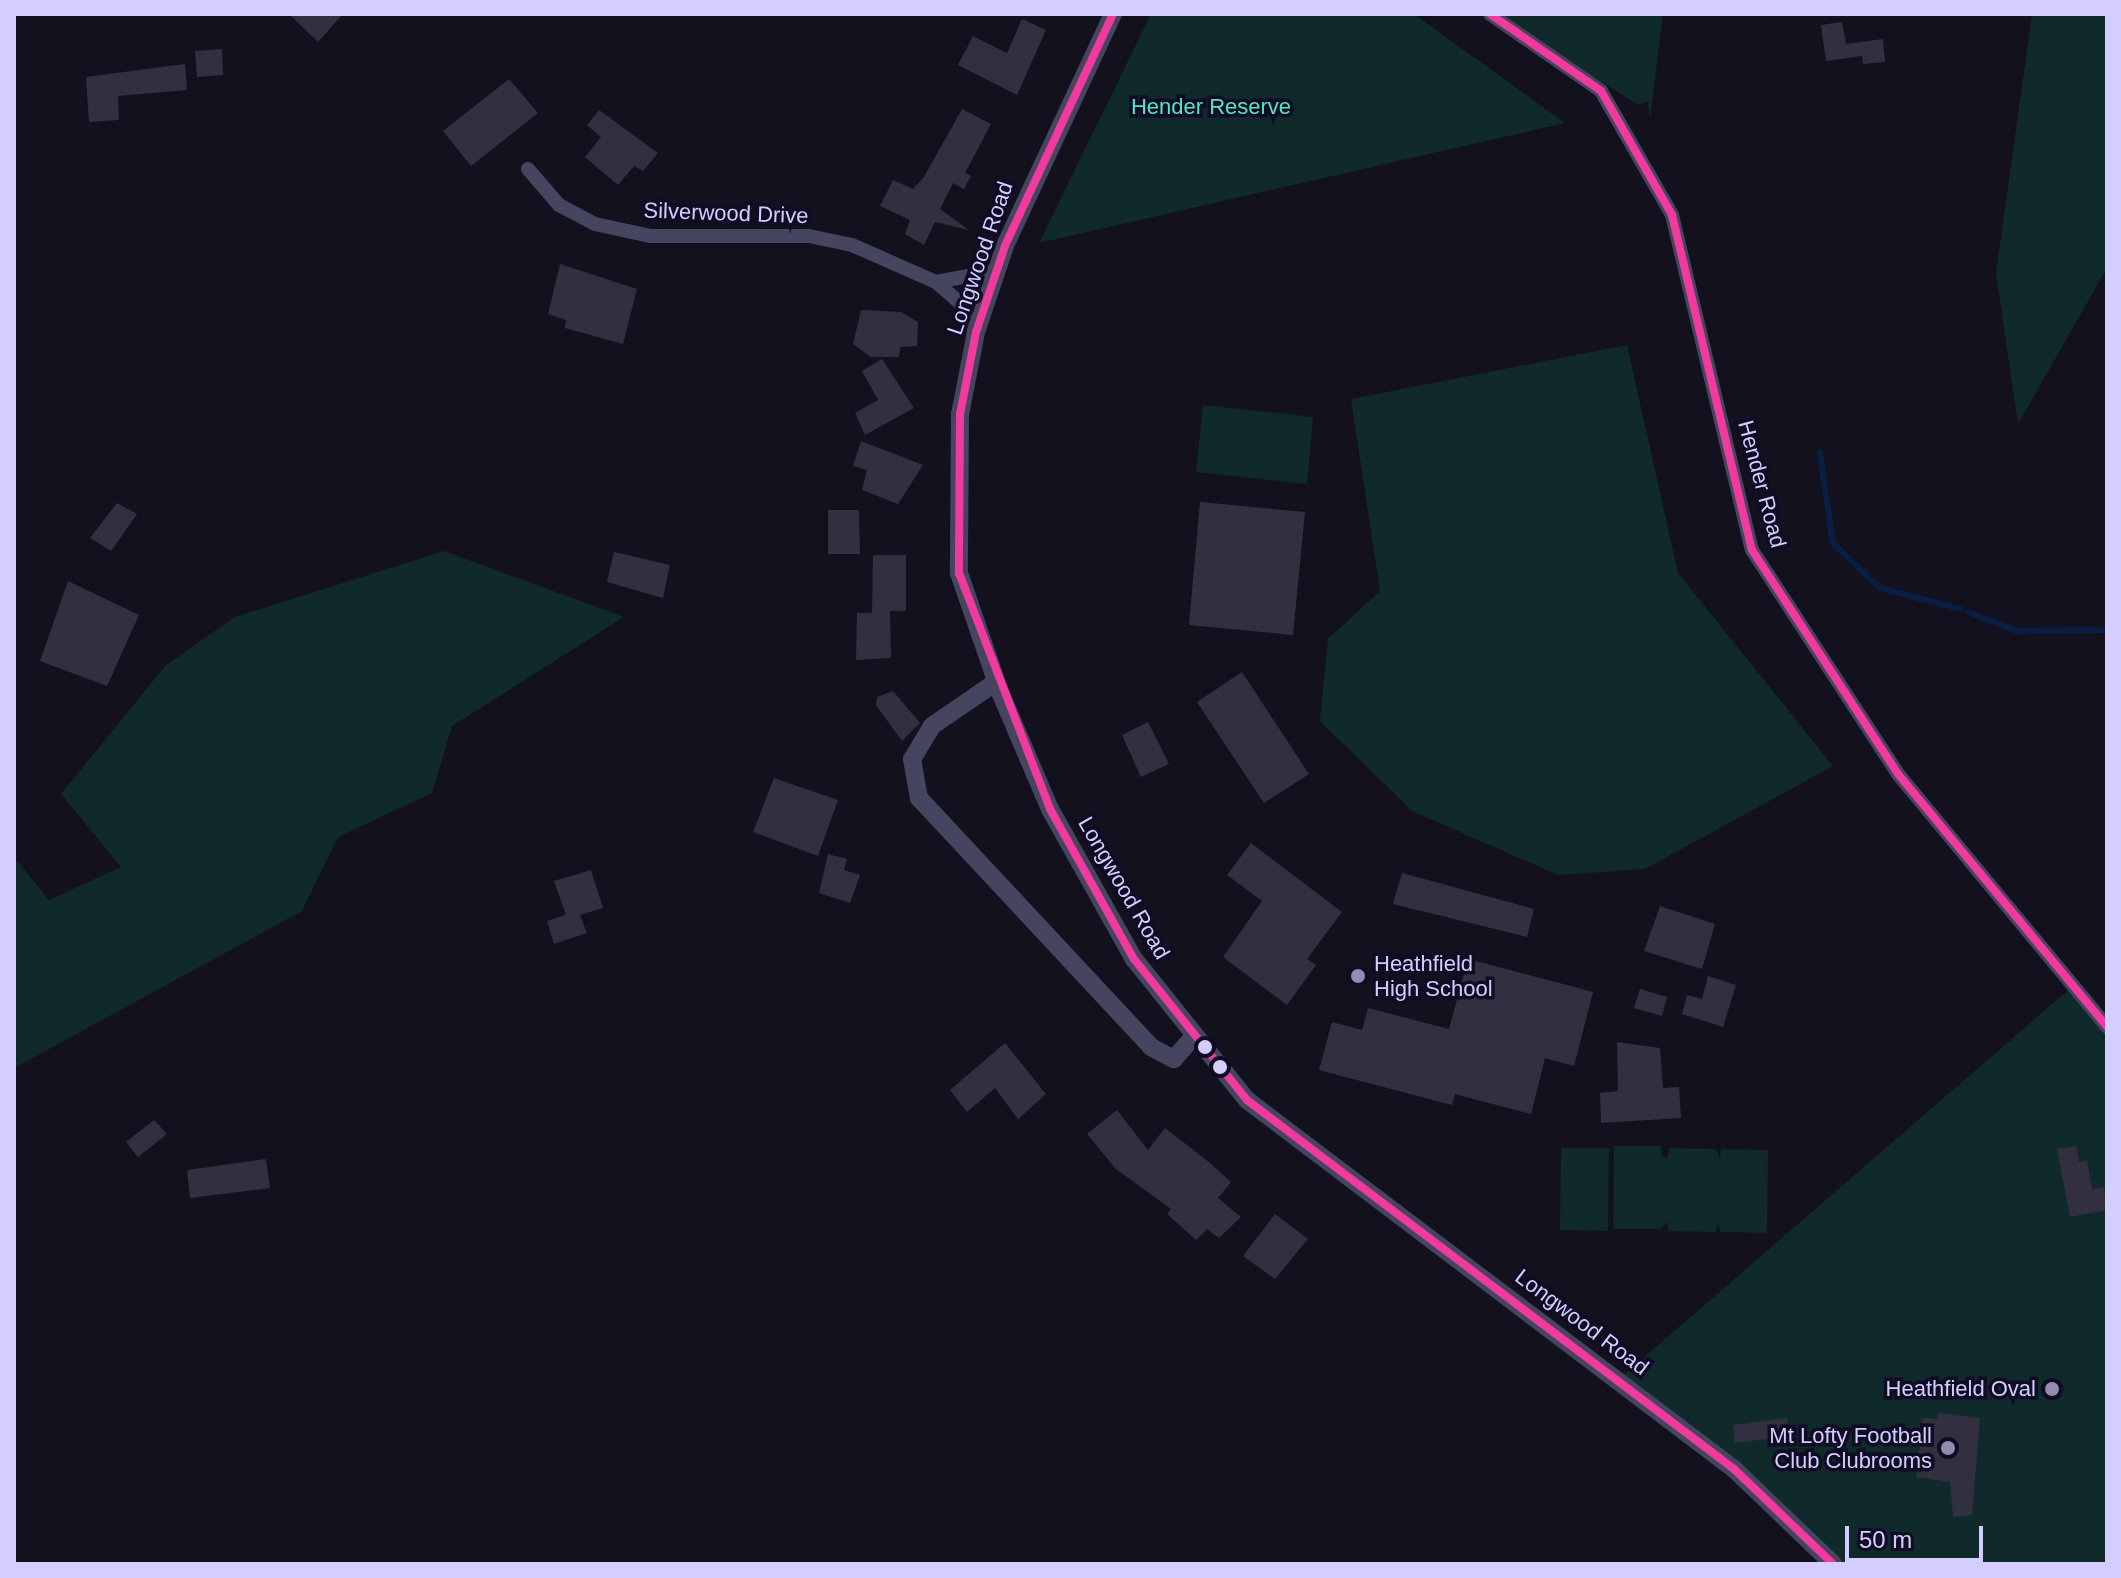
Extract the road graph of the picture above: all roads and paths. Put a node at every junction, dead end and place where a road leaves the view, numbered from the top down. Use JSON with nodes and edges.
{"nodes":[{"id":1,"x":1113,"y":14,"type":"edge"},
{"id":2,"x":1490,"y":14,"type":"edge"},
{"id":3,"x":528,"y":169,"type":"dead end"},
{"id":4,"x":996,"y":271,"type":"junction"},
{"id":5,"x":936,"y":282,"type":"junction"},
{"id":6,"x":976,"y":332,"type":"junction"},
{"id":7,"x":996,"y":682,"type":"junction"},
{"id":8,"x":2107,"y":1027,"type":"edge"},
{"id":9,"x":1194,"y":1036,"type":"junction"},
{"id":10,"x":1833,"y":1564,"type":"edge"}],
"edges":[{"from":1,"to":4,"type":"street","name":"Longwood Road"},
{"from":2,"to":8,"type":"street","name":"Hender Road"},
{"from":3,"to":5,"type":"street","name":"Silverwood Drive"},
{"from":4,"to":5,"type":"street"},
{"from":4,"to":6,"type":"street","name":"Longwood Road"},
{"from":5,"to":6,"type":"street","name":"Silverwood Drive"},
{"from":6,"to":7,"type":"street","name":"Longwood Road"},
{"from":7,"to":9,"type":"street","name":"Longwood Road"},
{"from":7,"to":9,"type":"street"},
{"from":9,"to":10,"type":"street","name":"Longwood Road"}]}
